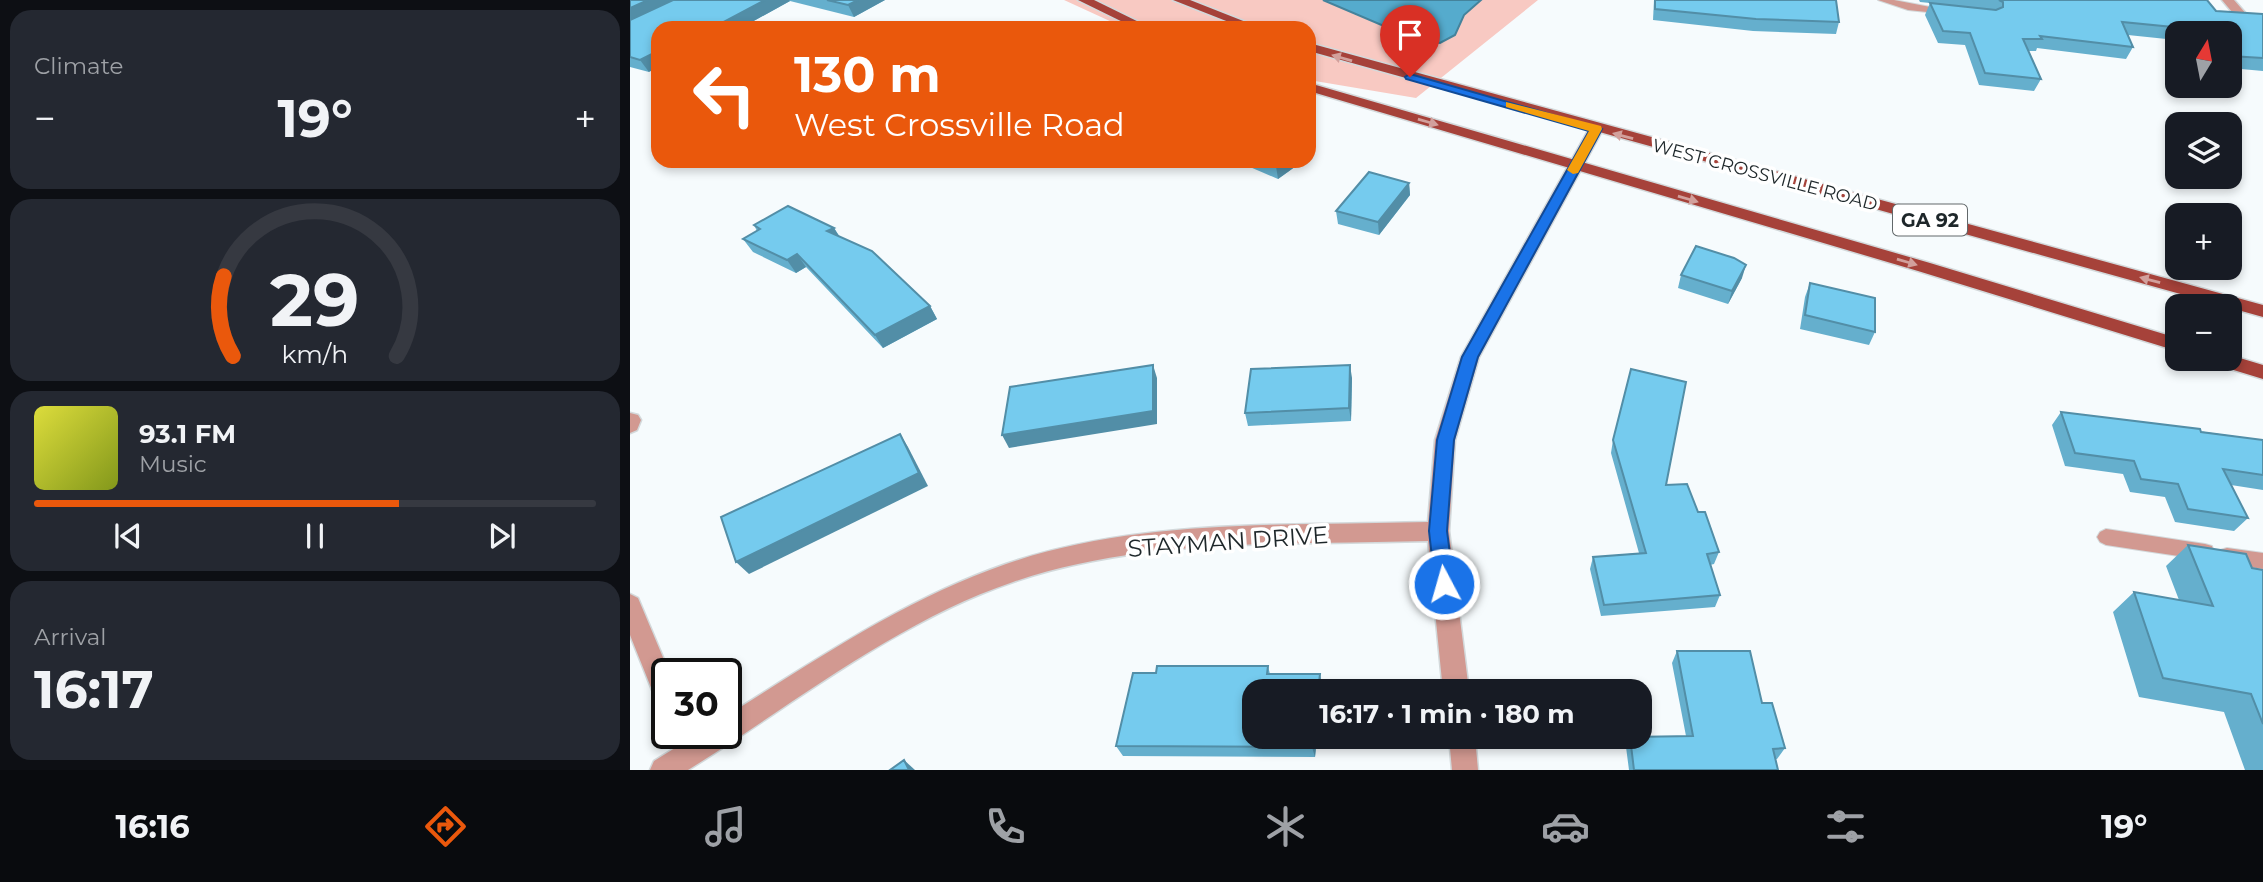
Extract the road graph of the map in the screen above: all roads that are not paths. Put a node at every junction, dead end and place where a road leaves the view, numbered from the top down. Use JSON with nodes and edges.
{"nodes":[{"id":1,"x":1084,"y":0,"type":"edge"},
{"id":2,"x":1179,"y":0,"type":"edge"},
{"id":3,"x":1883,"y":0,"type":"edge"},
{"id":4,"x":2228,"y":0,"type":"edge"},
{"id":5,"x":1964,"y":13,"type":"edge"},
{"id":6,"x":2242,"y":16,"type":"edge"},
{"id":7,"x":1130,"y":21,"type":"edge"},
{"id":8,"x":1236,"y":21,"type":"edge"},
{"id":9,"x":1316,"y":49,"type":"edge"},
{"id":10,"x":1316,"y":89,"type":"edge"},
{"id":11,"x":1596,"y":129,"type":"junction"},
{"id":12,"x":1576,"y":166,"type":"junction"},
{"id":13,"x":2263,"y":311,"type":"edge"},
{"id":14,"x":2165,"y":341,"type":"edge"},
{"id":15,"x":2242,"y":366,"type":"edge"},
{"id":16,"x":2263,"y":372,"type":"edge"},
{"id":17,"x":1438,"y":531,"type":"junction"},
{"id":18,"x":2106,"y":537,"type":"dead end"},
{"id":19,"x":2263,"y":561,"type":"edge"},
{"id":20,"x":630,"y":605,"type":"edge"},
{"id":21,"x":652,"y":658,"type":"edge"},
{"id":22,"x":1455,"y":679,"type":"edge"},
{"id":23,"x":742,"y":721,"type":"edge"},
{"id":24,"x":681,"y":749,"type":"edge"},
{"id":25,"x":1463,"y":749,"type":"edge"},
{"id":26,"x":663,"y":770,"type":"edge"},
{"id":27,"x":1465,"y":770,"type":"edge"}],
"edges":[{"from":1,"to":7,"type":"main road"},
{"from":2,"to":8,"type":"main road"},
{"from":3,"to":5,"type":"lane"},
{"from":4,"to":6,"type":"street"},
{"from":11,"to":9,"type":"main road","name":"WEST CROSSVILLE ROAD","number":"GA 92","one_way":true},
{"from":10,"to":12,"type":"main road","name":"WEST CROSSVILLE ROAD","number":"GA 92","one_way":true},
{"from":11,"to":12,"type":"street"},
{"from":13,"to":11,"type":"main road","name":"WEST CROSSVILLE ROAD","number":"GA 92","one_way":true},
{"from":12,"to":14,"type":"main road","name":"WEST CROSSVILLE ROAD","number":"GA 92","one_way":true},
{"from":12,"to":17,"type":"street"},
{"from":15,"to":16,"type":"main road"},
{"from":17,"to":22,"type":"street"},
{"from":17,"to":23,"type":"street","name":"STAYMAN DRIVE"},
{"from":18,"to":19,"type":"lane"},
{"from":20,"to":21,"type":"street"},
{"from":24,"to":26,"type":"street","name":"STAYMAN DRIVE"},
{"from":25,"to":27,"type":"street"}]}
